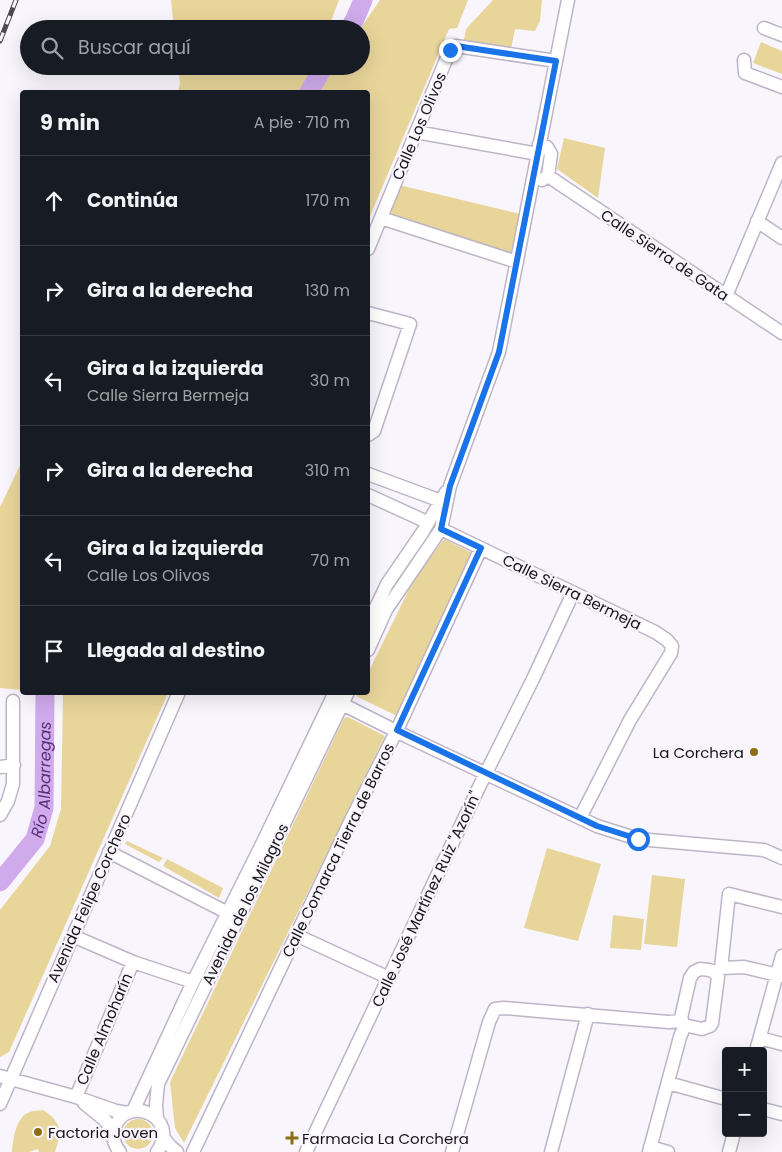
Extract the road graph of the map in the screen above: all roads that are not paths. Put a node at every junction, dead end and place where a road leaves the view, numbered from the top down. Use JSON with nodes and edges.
{"nodes":[{"id":1,"x":568,"y":0,"type":"edge"},
{"id":2,"x":764,"y":28,"type":"dead end"},
{"id":3,"x":782,"y":35,"type":"edge"},
{"id":4,"x":744,"y":60,"type":"dead end"},
{"id":5,"x":556,"y":61,"type":"junction"},
{"id":6,"x":782,"y":87,"type":"edge"},
{"id":7,"x":416,"y":132,"type":"junction"},
{"id":8,"x":539,"y":149,"type":"junction"},
{"id":9,"x":782,"y":163,"type":"edge"},
{"id":10,"x":548,"y":176,"type":"junction"},
{"id":11,"x":533,"y":182,"type":"junction"},
{"id":12,"x":380,"y":218,"type":"junction"},
{"id":13,"x":757,"y":221,"type":"junction"},
{"id":14,"x":782,"y":238,"type":"edge"},
{"id":15,"x":370,"y":244,"type":"edge"},
{"id":16,"x":516,"y":262,"type":"junction"},
{"id":17,"x":726,"y":296,"type":"junction"},
{"id":18,"x":370,"y":314,"type":"edge"},
{"id":19,"x":782,"y":333,"type":"edge"},
{"id":20,"x":370,"y":434,"type":"edge"},
{"id":21,"x":370,"y":475,"type":"edge"},
{"id":22,"x":450,"y":486,"type":"junction"},
{"id":23,"x":370,"y":496,"type":"edge"},
{"id":24,"x":441,"y":501,"type":"junction"},
{"id":25,"x":427,"y":522,"type":"junction"},
{"id":26,"x":441,"y":529,"type":"junction"},
{"id":27,"x":481,"y":548,"type":"junction"},
{"id":28,"x":573,"y":592,"type":"junction"},
{"id":29,"x":370,"y":620,"type":"edge"},
{"id":30,"x":370,"y":646,"type":"edge"},
{"id":31,"x":178,"y":695,"type":"edge"},
{"id":32,"x":334,"y":695,"type":"edge"},
{"id":33,"x":345,"y":698,"type":"edge"},
{"id":34,"x":13,"y":701,"type":"dead end"},
{"id":35,"x":397,"y":730,"type":"junction"},
{"id":36,"x":14,"y":765,"type":"junction"},
{"id":37,"x":0,"y":767,"type":"edge"},
{"id":38,"x":486,"y":773,"type":"junction"},
{"id":39,"x":4,"y":798,"type":"edge"},
{"id":40,"x":0,"y":815,"type":"edge"},
{"id":41,"x":580,"y":818,"type":"junction"},
{"id":42,"x":782,"y":850,"type":"edge"},
{"id":43,"x":109,"y":852,"type":"junction"},
{"id":44,"x":769,"y":852,"type":"junction"},
{"id":45,"x":782,"y":858,"type":"edge"},
{"id":46,"x":782,"y":907,"type":"edge"},
{"id":47,"x":228,"y":913,"type":"junction"},
{"id":48,"x":296,"y":934,"type":"junction"},
{"id":49,"x":73,"y":936,"type":"junction"},
{"id":50,"x":782,"y":956,"type":"edge"},
{"id":51,"x":133,"y":962,"type":"junction"},
{"id":52,"x":718,"y":970,"type":"junction"},
{"id":53,"x":780,"y":975,"type":"edge"},
{"id":54,"x":389,"y":978,"type":"junction"},
{"id":55,"x":193,"y":982,"type":"junction"},
{"id":56,"x":588,"y":1014,"type":"junction"},
{"id":57,"x":684,"y":1023,"type":"junction"},
{"id":58,"x":760,"y":1038,"type":"junction"},
{"id":59,"x":782,"y":1044,"type":"edge"},
{"id":60,"x":757,"y":1047,"type":"edge"},
{"id":61,"x":5,"y":1078,"type":"edge"},
{"id":62,"x":668,"y":1083,"type":"junction"},
{"id":63,"x":76,"y":1096,"type":"junction"},
{"id":64,"x":722,"y":1098,"type":"edge"},
{"id":65,"x":0,"y":1104,"type":"edge"},
{"id":66,"x":767,"y":1110,"type":"edge"},
{"id":67,"x":130,"y":1112,"type":"junction"},
{"id":68,"x":782,"y":1114,"type":"edge"},
{"id":69,"x":157,"y":1118,"type":"junction"},
{"id":70,"x":114,"y":1134,"type":"junction"},
{"id":71,"x":733,"y":1137,"type":"edge"},
{"id":72,"x":163,"y":1138,"type":"junction"},
{"id":73,"x":650,"y":1150,"type":"edge"},
{"id":74,"x":120,"y":1152,"type":"edge"},
{"id":75,"x":157,"y":1152,"type":"edge"},
{"id":76,"x":177,"y":1152,"type":"edge"},
{"id":77,"x":193,"y":1152,"type":"edge"},
{"id":78,"x":306,"y":1152,"type":"edge"},
{"id":79,"x":452,"y":1152,"type":"edge"},
{"id":80,"x":551,"y":1152,"type":"edge"},
{"id":81,"x":668,"y":1152,"type":"edge"},
{"id":82,"x":729,"y":1152,"type":"edge"}],
"edges":[{"from":1,"to":5,"type":"street"},
{"from":2,"to":3,"type":"street"},
{"from":4,"to":6,"type":"street"},
{"from":5,"to":7,"type":"street","name":"Calle Los Olivos"},
{"from":5,"to":8,"type":"street"},
{"from":7,"to":8,"type":"street"},
{"from":7,"to":12,"type":"street","name":"Calle Los Olivos"},
{"from":8,"to":10,"type":"street"},
{"from":8,"to":11,"type":"street"},
{"from":9,"to":13,"type":"street"},
{"from":10,"to":11,"type":"street"},
{"from":10,"to":17,"type":"street","name":"Calle Sierra de Gata"},
{"from":11,"to":16,"type":"street"},
{"from":12,"to":15,"type":"street"},
{"from":12,"to":16,"type":"street"},
{"from":13,"to":14,"type":"street"},
{"from":13,"to":17,"type":"street"},
{"from":16,"to":22,"type":"street"},
{"from":17,"to":19,"type":"street","name":"Calle Sierra de Gata"},
{"from":18,"to":20,"type":"street"},
{"from":21,"to":24,"type":"street"},
{"from":22,"to":24,"type":"street"},
{"from":22,"to":26,"type":"street"},
{"from":23,"to":25,"type":"street"},
{"from":24,"to":25,"type":"street"},
{"from":25,"to":29,"type":"street"},
{"from":26,"to":27,"type":"street","name":"Calle Sierra Bermeja"},
{"from":26,"to":30,"type":"street"},
{"from":27,"to":28,"type":"street","name":"Calle Sierra Bermeja"},
{"from":27,"to":35,"type":"street","name":"Calle Comarca Tierra de Barros"},
{"from":28,"to":38,"type":"street","name":"Calle José Martínez Ruiz \"Azorín\""},
{"from":28,"to":41,"type":"street","name":"Calle Sierra Bermeja"},
{"from":31,"to":43,"type":"street","name":"Avenida Felipe Corchero"},
{"from":32,"to":47,"type":"street","name":"Avenida de los Milagros"},
{"from":33,"to":35,"type":"street"},
{"from":33,"to":69,"type":"street","name":"Avenida de los Milagros"},
{"from":34,"to":36,"type":"street"},
{"from":35,"to":38,"type":"street"},
{"from":35,"to":48,"type":"street","name":"Calle Comarca Tierra de Barros"},
{"from":36,"to":37,"type":"street"},
{"from":36,"to":39,"type":"street"},
{"from":38,"to":41,"type":"street"},
{"from":38,"to":54,"type":"street","name":"Calle José Martínez Ruiz \"Azorín\""},
{"from":39,"to":40,"type":"street"},
{"from":41,"to":44,"type":"street"},
{"from":42,"to":44,"type":"street"},
{"from":43,"to":47,"type":"street"},
{"from":43,"to":49,"type":"street","name":"Avenida Felipe Corchero"},
{"from":44,"to":45,"type":"street"},
{"from":46,"to":52,"type":"street"},
{"from":47,"to":55,"type":"street","name":"Avenida de los Milagros"},
{"from":48,"to":54,"type":"street"},
{"from":48,"to":77,"type":"street","name":"Calle Comarca Tierra de Barros"},
{"from":49,"to":51,"type":"street"},
{"from":49,"to":61,"type":"street","name":"Avenida Felipe Corchero"},
{"from":50,"to":53,"type":"street"},
{"from":51,"to":55,"type":"street"},
{"from":51,"to":63,"type":"street","name":"Calle Almoharín"},
{"from":52,"to":53,"type":"street"},
{"from":52,"to":57,"type":"street"},
{"from":52,"to":57,"type":"street"},
{"from":53,"to":58,"type":"street"},
{"from":54,"to":78,"type":"street","name":"Calle José Martínez Ruiz \"Azorín\""},
{"from":55,"to":67,"type":"street","name":"Avenida de los Milagros"},
{"from":56,"to":57,"type":"street"},
{"from":56,"to":79,"type":"street"},
{"from":56,"to":80,"type":"street"},
{"from":57,"to":62,"type":"street"},
{"from":58,"to":59,"type":"street"},
{"from":58,"to":60,"type":"street"},
{"from":61,"to":63,"type":"street"},
{"from":61,"to":65,"type":"street","name":"Avenida Felipe Corchero"},
{"from":62,"to":64,"type":"street"},
{"from":62,"to":73,"type":"street"},
{"from":63,"to":67,"type":"street"},
{"from":63,"to":70,"type":"street"},
{"from":66,"to":68,"type":"street"},
{"from":67,"to":69,"type":"street"},
{"from":67,"to":70,"type":"street","name":"Avenida de los Milagros"},
{"from":69,"to":72,"type":"street","name":"Avenida de los Milagros"},
{"from":70,"to":74,"type":"street"},
{"from":71,"to":82,"type":"street"},
{"from":72,"to":75,"type":"street"},
{"from":72,"to":76,"type":"street"},
{"from":73,"to":81,"type":"street"}]}
